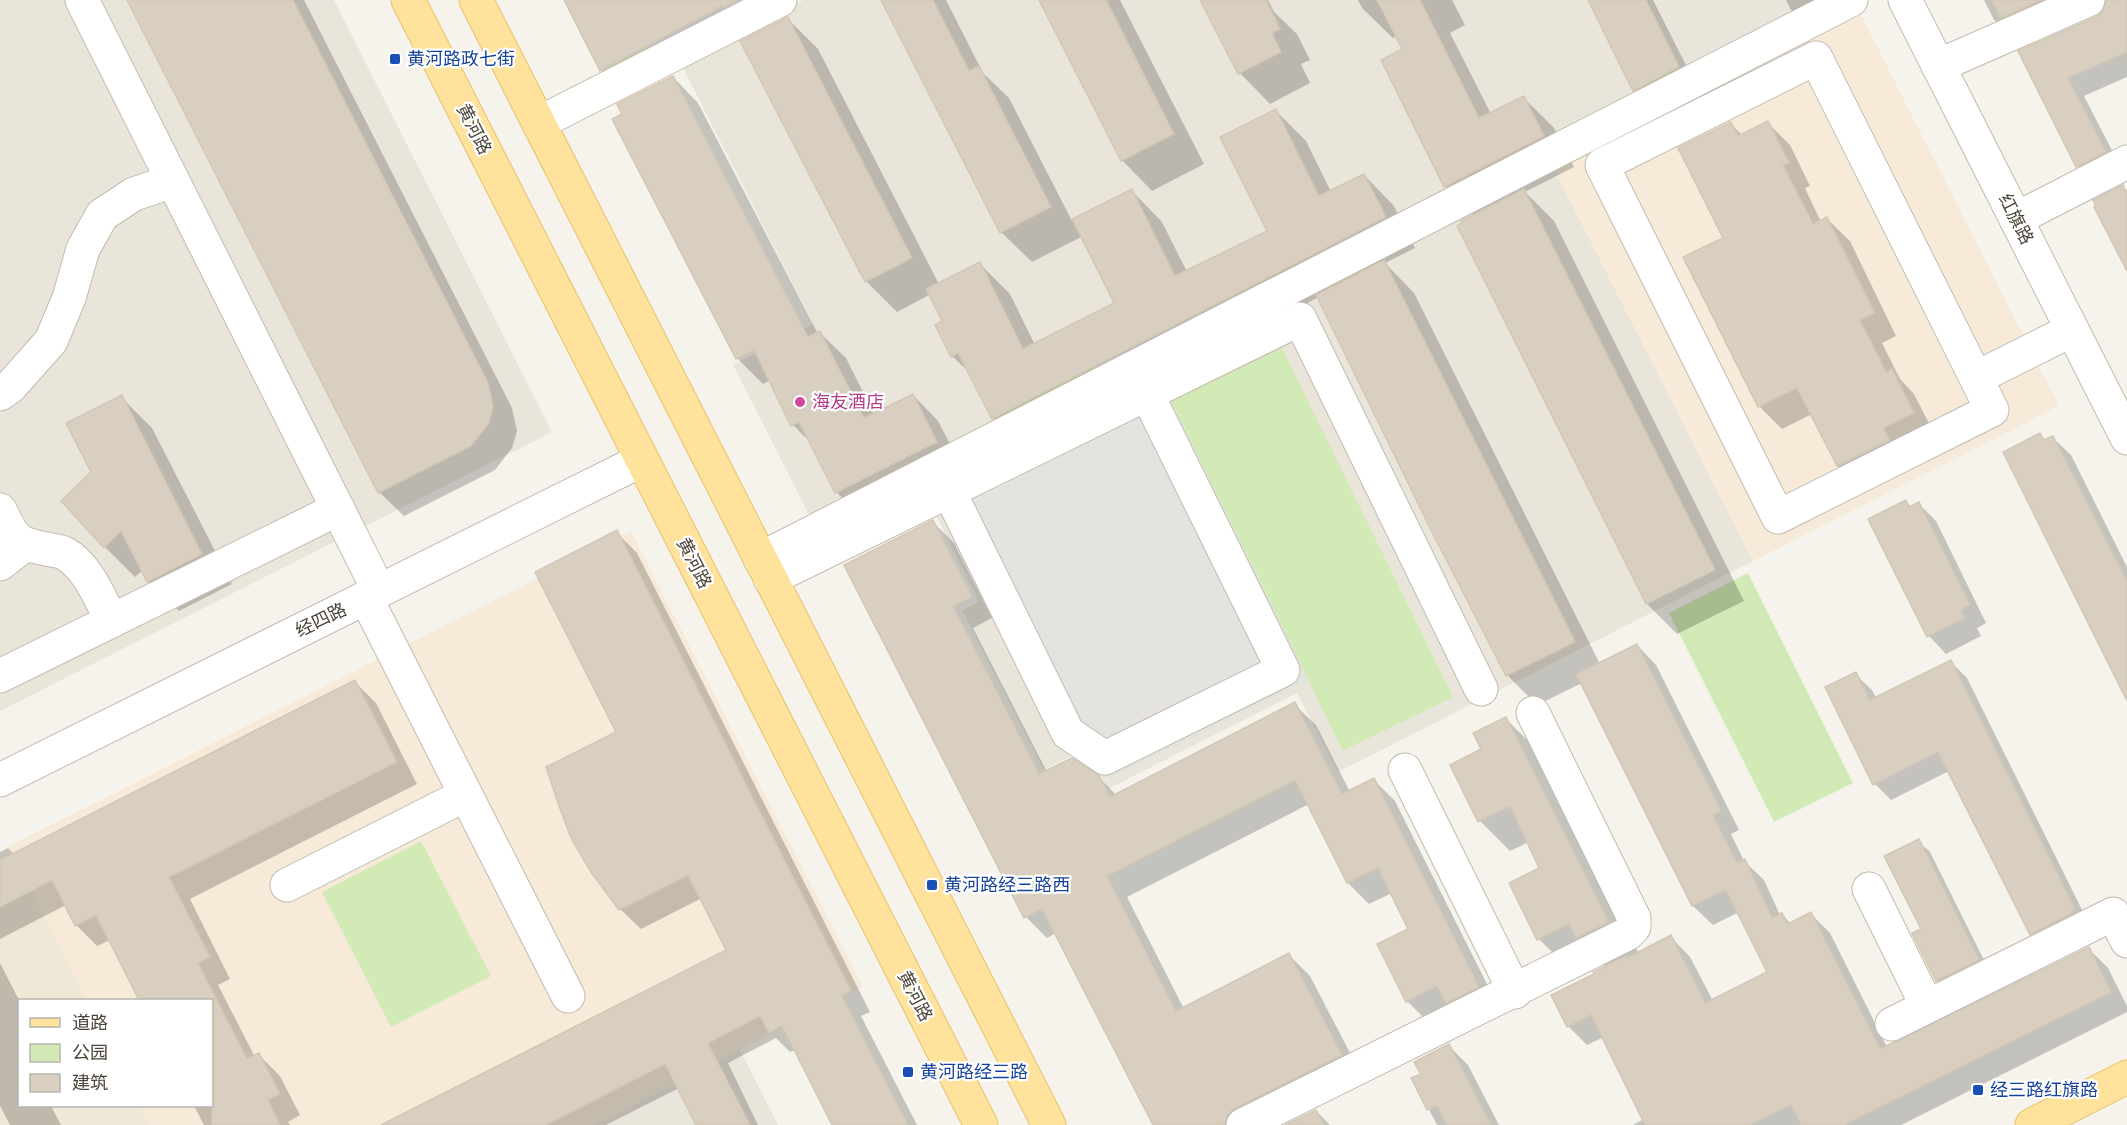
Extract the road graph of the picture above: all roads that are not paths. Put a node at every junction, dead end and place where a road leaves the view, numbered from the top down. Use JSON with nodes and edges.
{"nodes":[{"id":1,"x":82,"y":0,"type":"edge"},
{"id":2,"x":408,"y":0,"type":"edge"},
{"id":3,"x":476,"y":0,"type":"edge"},
{"id":4,"x":780,"y":0,"type":"edge"},
{"id":5,"x":1851,"y":0,"type":"edge"},
{"id":6,"x":1905,"y":0,"type":"edge"},
{"id":7,"x":2088,"y":0,"type":"edge"},
{"id":8,"x":1938,"y":66,"type":"junction"},
{"id":9,"x":539,"y":123,"type":"junction"},
{"id":10,"x":2127,"y":162,"type":"edge"},
{"id":11,"x":173,"y":181,"type":"junction"},
{"id":12,"x":2016,"y":219,"type":"junction"},
{"id":13,"x":2072,"y":330,"type":"junction"},
{"id":14,"x":1976,"y":378,"type":"junction"},
{"id":15,"x":0,"y":394,"type":"edge"},
{"id":16,"x":1147,"y":394,"type":"junction"},
{"id":17,"x":2127,"y":438,"type":"edge"},
{"id":18,"x":642,"y":460,"type":"junction"},
{"id":19,"x":949,"y":491,"type":"junction"},
{"id":20,"x":338,"y":509,"type":"junction"},
{"id":21,"x":0,"y":510,"type":"edge"},
{"id":22,"x":12,"y":554,"type":"edge"},
{"id":23,"x":765,"y":569,"type":"junction"},
{"id":24,"x":372,"y":594,"type":"junction"},
{"id":25,"x":112,"y":621,"type":"junction"},
{"id":26,"x":0,"y":676,"type":"edge"},
{"id":27,"x":1481,"y":689,"type":"dead end"},
{"id":28,"x":1533,"y":713,"type":"dead end"},
{"id":29,"x":1405,"y":770,"type":"dead end"},
{"id":30,"x":0,"y":780,"type":"edge"},
{"id":31,"x":465,"y":795,"type":"junction"},
{"id":32,"x":287,"y":885,"type":"dead end"},
{"id":33,"x":1869,"y":890,"type":"dead end"},
{"id":34,"x":2127,"y":941,"type":"edge"},
{"id":35,"x":1515,"y":992,"type":"junction"},
{"id":36,"x":568,"y":996,"type":"dead end"},
{"id":37,"x":1927,"y":1006,"type":"junction"},
{"id":38,"x":1892,"y":1024,"type":"dead end"},
{"id":39,"x":2127,"y":1077,"type":"edge"},
{"id":40,"x":981,"y":1125,"type":"edge"},
{"id":41,"x":1049,"y":1125,"type":"edge"},
{"id":42,"x":1243,"y":1125,"type":"edge"},
{"id":43,"x":2032,"y":1125,"type":"edge"}],
"edges":[{"from":1,"to":11,"type":"street"},
{"from":2,"to":18,"type":"main road","name":"黄河路"},
{"from":3,"to":9,"type":"main road"},
{"from":4,"to":9,"type":"street"},
{"from":5,"to":23,"type":"street"},
{"from":6,"to":8,"type":"street","name":"红旗路"},
{"from":7,"to":8,"type":"street"},
{"from":8,"to":12,"type":"street","name":"红旗路"},
{"from":9,"to":23,"type":"main road"},
{"from":10,"to":12,"type":"street"},
{"from":11,"to":15,"type":"street"},
{"from":11,"to":20,"type":"street"},
{"from":12,"to":13,"type":"street","name":"红旗路"},
{"from":13,"to":14,"type":"street"},
{"from":13,"to":17,"type":"street","name":"红旗路"},
{"from":14,"to":14,"type":"street"},
{"from":16,"to":19,"type":"street"},
{"from":16,"to":19,"type":"street"},
{"from":16,"to":27,"type":"street"},
{"from":18,"to":24,"type":"street","name":"经四路"},
{"from":18,"to":40,"type":"main road","name":"黄河路"},
{"from":19,"to":23,"type":"street"},
{"from":20,"to":24,"type":"street"},
{"from":20,"to":25,"type":"street"},
{"from":21,"to":22,"type":"street"},
{"from":22,"to":25,"type":"street"},
{"from":23,"to":41,"type":"main road"},
{"from":24,"to":30,"type":"street","name":"经四路"},
{"from":24,"to":31,"type":"street"},
{"from":25,"to":26,"type":"street"},
{"from":28,"to":35,"type":"street"},
{"from":29,"to":35,"type":"street"},
{"from":31,"to":32,"type":"street"},
{"from":31,"to":36,"type":"street"},
{"from":33,"to":37,"type":"street"},
{"from":34,"to":37,"type":"street"},
{"from":35,"to":42,"type":"street"},
{"from":37,"to":38,"type":"street"},
{"from":39,"to":43,"type":"main road"}]}
